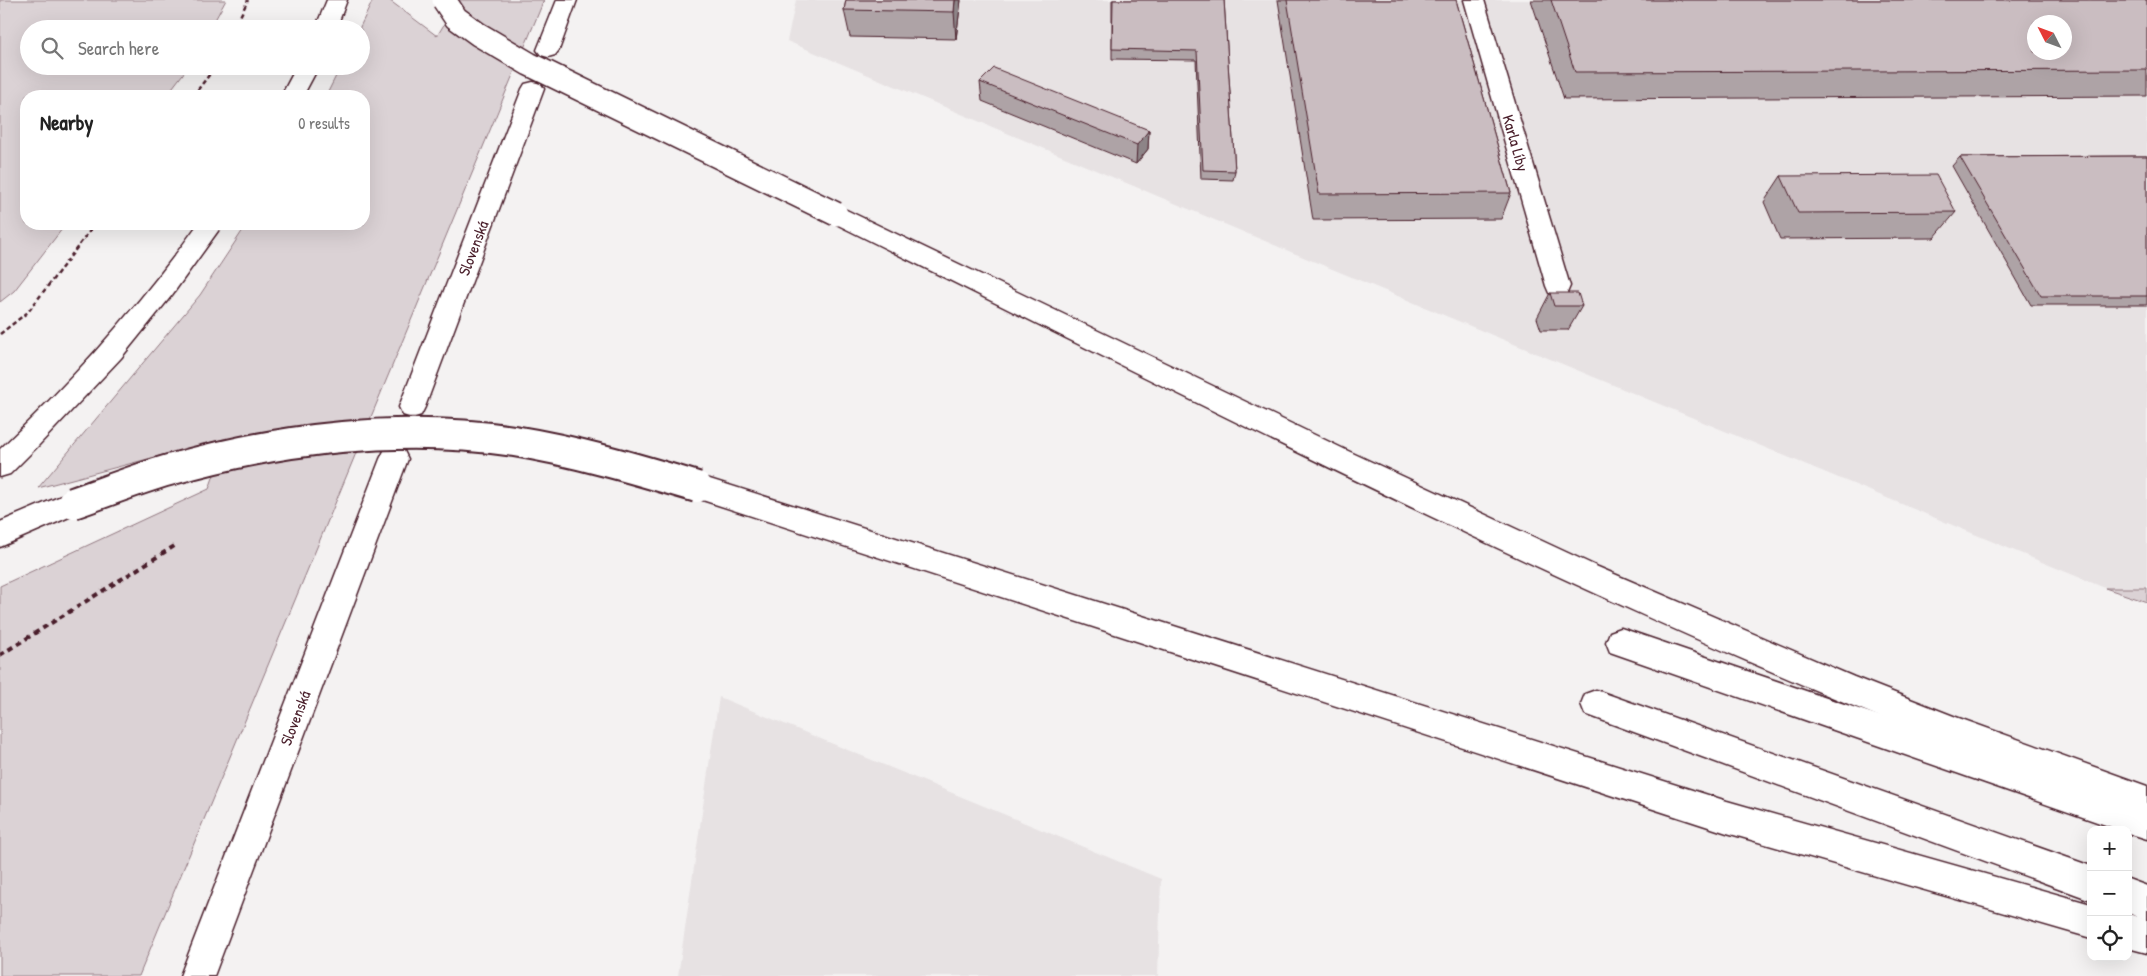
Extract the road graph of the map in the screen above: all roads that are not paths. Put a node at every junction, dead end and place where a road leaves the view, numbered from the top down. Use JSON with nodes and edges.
{"nodes":[{"id":1,"x":337,"y":0,"type":"edge"},
{"id":2,"x":444,"y":0,"type":"edge"},
{"id":3,"x":567,"y":0,"type":"edge"},
{"id":4,"x":1474,"y":0,"type":"edge"},
{"id":5,"x":329,"y":20,"type":"edge"},
{"id":6,"x":548,"y":50,"type":"dead end"},
{"id":7,"x":303,"y":75,"type":"edge"},
{"id":8,"x":533,"y":88,"type":"dead end"},
{"id":9,"x":295,"y":90,"type":"edge"},
{"id":10,"x":207,"y":230,"type":"edge"},
{"id":11,"x":1558,"y":286,"type":"dead end"},
{"id":12,"x":412,"y":407,"type":"dead end"},
{"id":13,"x":394,"y":460,"type":"dead end"},
{"id":14,"x":0,"y":466,"type":"edge"},
{"id":15,"x":0,"y":535,"type":"edge"},
{"id":16,"x":1621,"y":642,"type":"dead end"},
{"id":17,"x":1596,"y":704,"type":"dead end"},
{"id":18,"x":2147,"y":802,"type":"edge"},
{"id":19,"x":2147,"y":823,"type":"edge"},
{"id":20,"x":2087,"y":882,"type":"edge"},
{"id":21,"x":2132,"y":897,"type":"edge"},
{"id":22,"x":2147,"y":903,"type":"edge"},
{"id":23,"x":2087,"y":920,"type":"edge"},
{"id":24,"x":2132,"y":932,"type":"edge"},
{"id":25,"x":2147,"y":936,"type":"edge"},
{"id":26,"x":197,"y":976,"type":"edge"}],
"edges":[{"from":1,"to":5,"type":"main road"},
{"from":2,"to":18,"type":"main road","bridge":true},
{"from":3,"to":6,"type":"main road"},
{"from":4,"to":11,"type":"main road","name":"Karla Líby"},
{"from":7,"to":9,"type":"main road"},
{"from":8,"to":12,"type":"main road","name":"Slovenská"},
{"from":10,"to":14,"type":"main road"},
{"from":13,"to":26,"type":"main road","name":"Slovenská"},
{"from":15,"to":23,"type":"main road","bridge":true},
{"from":16,"to":19,"type":"main road"},
{"from":17,"to":20,"type":"main road"},
{"from":21,"to":22,"type":"main road"},
{"from":24,"to":25,"type":"main road"}]}
